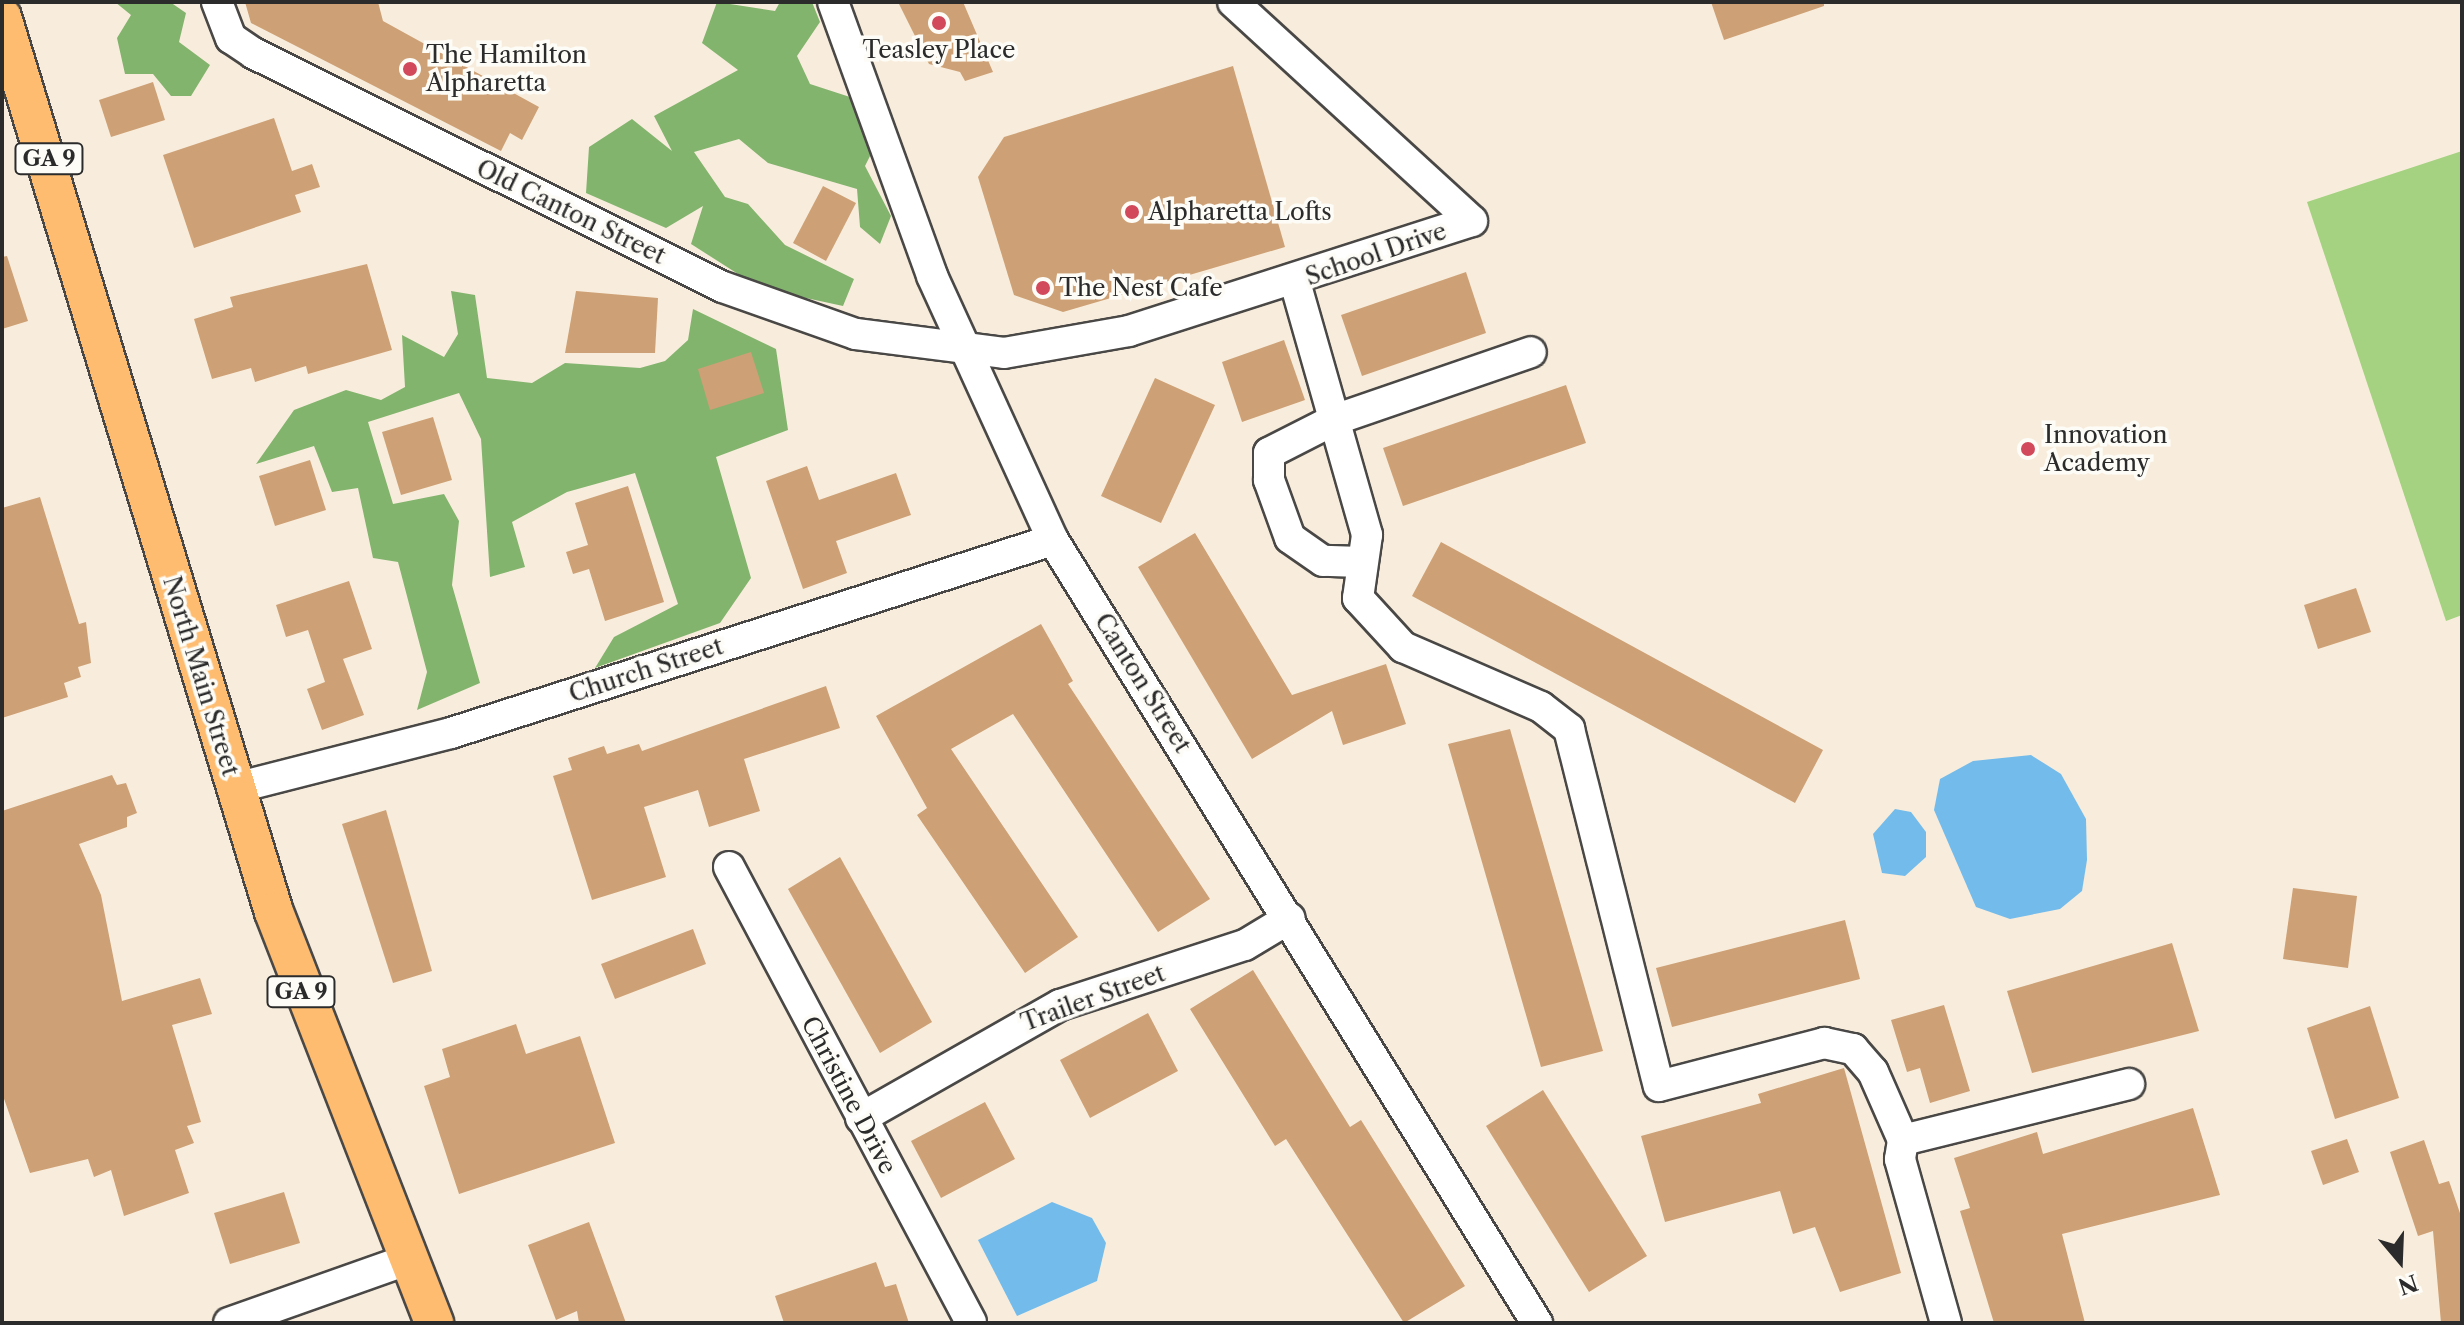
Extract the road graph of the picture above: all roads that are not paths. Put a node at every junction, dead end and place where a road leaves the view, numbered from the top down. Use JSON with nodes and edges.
{"nodes":[{"id":1,"x":217,"y":2,"type":"edge"},
{"id":2,"x":833,"y":2,"type":"edge"},
{"id":3,"x":1233,"y":2,"type":"edge"},
{"id":4,"x":2,"y":17,"type":"edge"},
{"id":5,"x":1295,"y":282,"type":"junction"},
{"id":6,"x":966,"y":349,"type":"junction"},
{"id":7,"x":1531,"y":352,"type":"dead end"},
{"id":8,"x":1334,"y":420,"type":"junction"},
{"id":9,"x":1053,"y":540,"type":"junction"},
{"id":10,"x":1361,"y":562,"type":"junction"},
{"id":11,"x":235,"y":788,"type":"junction"},
{"id":12,"x":729,"y":867,"type":"dead end"},
{"id":13,"x":1290,"y":918,"type":"junction"},
{"id":14,"x":2129,"y":1084,"type":"dead end"},
{"id":15,"x":861,"y":1118,"type":"junction"},
{"id":16,"x":1903,"y":1140,"type":"junction"},
{"id":17,"x":407,"y":1260,"type":"junction"},
{"id":18,"x":971,"y":1322,"type":"edge"},
{"id":19,"x":229,"y":1323,"type":"edge"},
{"id":20,"x":434,"y":1323,"type":"edge"},
{"id":21,"x":1537,"y":1323,"type":"edge"},
{"id":22,"x":1946,"y":1323,"type":"edge"}],
"edges":[{"from":1,"to":6,"type":"street","name":"Old Canton Street"},
{"from":2,"to":6,"type":"street","name":"Canton Street"},
{"from":3,"to":5,"type":"street","name":"School Drive"},
{"from":4,"to":11,"type":"main road","name":"North Main Street","number":"GA 9"},
{"from":5,"to":6,"type":"street","name":"School Drive"},
{"from":5,"to":8,"type":"street"},
{"from":6,"to":9,"type":"street","name":"Canton Street"},
{"from":7,"to":8,"type":"street"},
{"from":8,"to":10,"type":"street"},
{"from":8,"to":10,"type":"street"},
{"from":9,"to":11,"type":"street","name":"Church Street"},
{"from":9,"to":13,"type":"street","name":"Canton Street"},
{"from":10,"to":16,"type":"street"},
{"from":11,"to":17,"type":"main road","name":"North Main Street","number":"GA 9"},
{"from":12,"to":15,"type":"street","name":"Christine Drive"},
{"from":13,"to":15,"type":"street","name":"Trailer Street"},
{"from":13,"to":21,"type":"street","name":"Canton Street"},
{"from":14,"to":16,"type":"street"},
{"from":15,"to":18,"type":"street","name":"Christine Drive"},
{"from":16,"to":22,"type":"street"},
{"from":17,"to":19,"type":"street"},
{"from":17,"to":20,"type":"main road","name":"North Main Street","number":"GA 9"}]}
